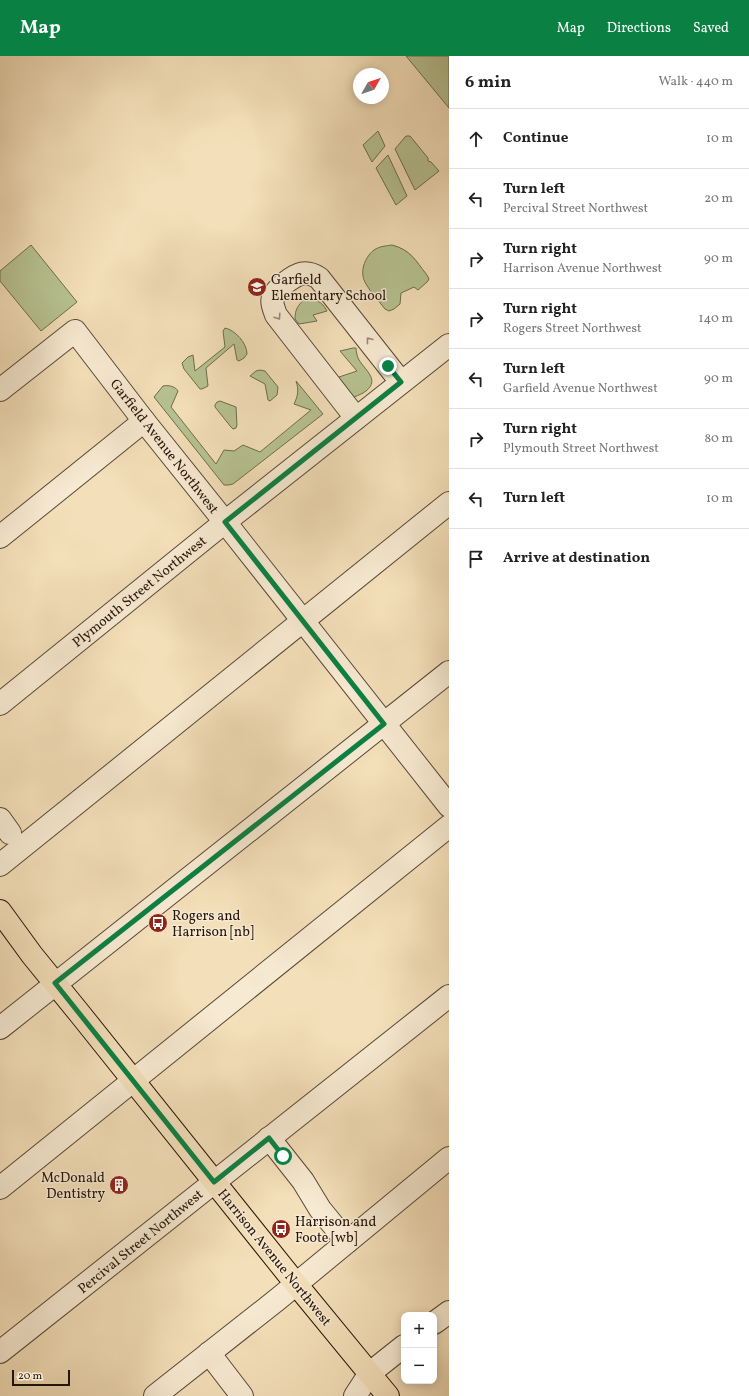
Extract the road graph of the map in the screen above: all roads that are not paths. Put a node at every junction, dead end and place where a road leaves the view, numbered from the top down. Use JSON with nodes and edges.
{"nodes":[{"id":1,"x":449,"y":345,"type":"edge"},
{"id":2,"x":401,"y":382,"type":"junction"},
{"id":3,"x":0,"y":390,"type":"edge"},
{"id":4,"x":356,"y":418,"type":"junction"},
{"id":5,"x":144,"y":421,"type":"junction"},
{"id":6,"x":449,"y":503,"type":"edge"},
{"id":7,"x":225,"y":522,"type":"junction"},
{"id":8,"x":0,"y":537,"type":"edge"},
{"id":9,"x":303,"y":621,"type":"junction"},
{"id":10,"x":449,"y":672,"type":"edge"},
{"id":11,"x":0,"y":704,"type":"edge"},
{"id":12,"x":384,"y":724,"type":"junction"},
{"id":13,"x":449,"y":806,"type":"edge"},
{"id":14,"x":449,"y":826,"type":"edge"},
{"id":15,"x":0,"y":865,"type":"edge"},
{"id":16,"x":0,"y":911,"type":"edge"},
{"id":17,"x":55,"y":983,"type":"junction"},
{"id":18,"x":449,"y":996,"type":"edge"},
{"id":19,"x":0,"y":1028,"type":"edge"},
{"id":20,"x":134,"y":1081,"type":"junction"},
{"id":21,"x":269,"y":1138,"type":"junction"},
{"id":22,"x":449,"y":1158,"type":"edge"},
{"id":23,"x":214,"y":1182,"type":"junction"},
{"id":24,"x":0,"y":1188,"type":"edge"},
{"id":25,"x":347,"y":1242,"type":"junction"},
{"id":26,"x":296,"y":1284,"type":"junction"},
{"id":27,"x":449,"y":1312,"type":"edge"},
{"id":28,"x":437,"y":1321,"type":"edge"},
{"id":29,"x":401,"y":1348,"type":"edge"},
{"id":30,"x":0,"y":1352,"type":"edge"},
{"id":31,"x":209,"y":1353,"type":"junction"},
{"id":32,"x":370,"y":1373,"type":"junction"},
{"id":33,"x":155,"y":1396,"type":"edge"},
{"id":34,"x":242,"y":1396,"type":"edge"},
{"id":35,"x":355,"y":1396,"type":"edge"},
{"id":36,"x":388,"y":1396,"type":"edge"}],
"edges":[{"from":1,"to":2,"type":"street","name":"Plymouth Street Northwest"},
{"from":2,"to":4,"type":"street","name":"Plymouth Street Northwest"},
{"from":2,"to":4,"type":"street","one_way":true},
{"from":3,"to":5,"type":"street","name":"Garfield Avenue Northwest"},
{"from":4,"to":7,"type":"street","name":"Plymouth Street Northwest"},
{"from":5,"to":7,"type":"street","name":"Garfield Avenue Northwest"},
{"from":5,"to":8,"type":"street"},
{"from":6,"to":9,"type":"street"},
{"from":7,"to":9,"type":"street","name":"Garfield Avenue Northwest"},
{"from":7,"to":11,"type":"street","name":"Plymouth Street Northwest"},
{"from":9,"to":12,"type":"street","name":"Garfield Avenue Northwest"},
{"from":9,"to":15,"type":"street"},
{"from":10,"to":12,"type":"street"},
{"from":12,"to":13,"type":"street","name":"Garfield Avenue Northwest"},
{"from":12,"to":17,"type":"street"},
{"from":14,"to":20,"type":"street"},
{"from":16,"to":17,"type":"main road","name":"Harrison Avenue Northwest"},
{"from":17,"to":19,"type":"street"},
{"from":17,"to":20,"type":"main road","name":"Harrison Avenue Northwest"},
{"from":18,"to":21,"type":"street","name":"Percival Street Northwest"},
{"from":20,"to":23,"type":"main road","name":"Harrison Avenue Northwest"},
{"from":20,"to":24,"type":"street"},
{"from":21,"to":23,"type":"street","name":"Percival Street Northwest"},
{"from":21,"to":25,"type":"street"},
{"from":22,"to":25,"type":"street"},
{"from":23,"to":26,"type":"main road","name":"Harrison Avenue Northwest"},
{"from":23,"to":30,"type":"street","name":"Percival Street Northwest"},
{"from":25,"to":26,"type":"street"},
{"from":26,"to":31,"type":"street"},
{"from":26,"to":32,"type":"main road","name":"Harrison Avenue Northwest"},
{"from":27,"to":28,"type":"street"},
{"from":29,"to":32,"type":"street"},
{"from":31,"to":33,"type":"street"},
{"from":31,"to":34,"type":"street"},
{"from":32,"to":35,"type":"street"},
{"from":32,"to":36,"type":"main road","name":"Harrison Avenue Northwest"}]}
